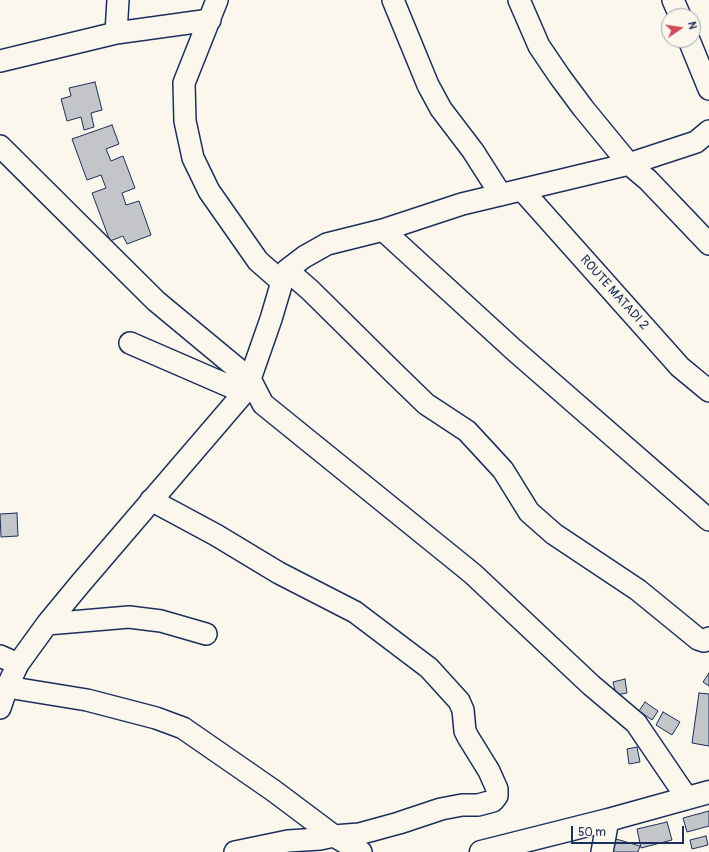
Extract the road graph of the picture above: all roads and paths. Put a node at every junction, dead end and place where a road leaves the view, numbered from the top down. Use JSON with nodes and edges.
{"nodes":[{"id":1,"x":118,"y":0,"type":"edge"},
{"id":2,"x":218,"y":0,"type":"edge"},
{"id":3,"x":393,"y":0,"type":"edge"},
{"id":4,"x":519,"y":0,"type":"edge"},
{"id":5,"x":210,"y":20,"type":"junction"},
{"id":6,"x":116,"y":33,"type":"junction"},
{"id":7,"x":692,"y":48,"type":"edge"},
{"id":8,"x":0,"y":61,"type":"edge"},
{"id":9,"x":709,"y":89,"type":"edge"},
{"id":10,"x":709,"y":131,"type":"edge"},
{"id":11,"x":0,"y":146,"type":"edge"},
{"id":12,"x":629,"y":164,"type":"junction"},
{"id":13,"x":523,"y":191,"type":"junction"},
{"id":14,"x":501,"y":195,"type":"junction"},
{"id":15,"x":383,"y":230,"type":"junction"},
{"id":16,"x":709,"y":244,"type":"edge"},
{"id":17,"x":284,"y":276,"type":"junction"},
{"id":18,"x":130,"y":343,"type":"dead end"},
{"id":19,"x":246,"y":387,"type":"junction"},
{"id":20,"x":709,"y":391,"type":"edge"},
{"id":21,"x":151,"y":500,"type":"junction"},
{"id":22,"x":709,"y":520,"type":"edge"},
{"id":23,"x":47,"y":624,"type":"junction"},
{"id":24,"x":206,"y":634,"type":"dead end"},
{"id":25,"x":709,"y":638,"type":"edge"},
{"id":26,"x":9,"y":660,"type":"edge"},
{"id":27,"x":3,"y":688,"type":"edge"},
{"id":28,"x":0,"y":708,"type":"edge"},
{"id":29,"x":709,"y":792,"type":"edge"},
{"id":30,"x":687,"y":798,"type":"junction"},
{"id":31,"x":608,"y":820,"type":"junction"},
{"id":32,"x":334,"y":836,"type":"junction"},
{"id":33,"x":235,"y":852,"type":"edge"},
{"id":34,"x":361,"y":852,"type":"edge"},
{"id":35,"x":481,"y":852,"type":"edge"},
{"id":36,"x":602,"y":852,"type":"edge"}],
"edges":[{"from":1,"to":6,"type":"street"},
{"from":2,"to":5,"type":"street"},
{"from":3,"to":14,"type":"street"},
{"from":4,"to":12,"type":"street"},
{"from":5,"to":6,"type":"street"},
{"from":5,"to":17,"type":"street"},
{"from":6,"to":8,"type":"street"},
{"from":7,"to":9,"type":"street"},
{"from":10,"to":12,"type":"street"},
{"from":11,"to":19,"type":"street"},
{"from":12,"to":13,"type":"street"},
{"from":12,"to":16,"type":"street"},
{"from":13,"to":14,"type":"street"},
{"from":13,"to":20,"type":"street","name":"ROUTE MATADI 2"},
{"from":14,"to":15,"type":"street"},
{"from":15,"to":17,"type":"street"},
{"from":15,"to":22,"type":"street"},
{"from":17,"to":19,"type":"street"},
{"from":17,"to":25,"type":"street"},
{"from":18,"to":19,"type":"street"},
{"from":19,"to":21,"type":"street"},
{"from":19,"to":30,"type":"street"},
{"from":21,"to":23,"type":"street"},
{"from":21,"to":32,"type":"street"},
{"from":23,"to":24,"type":"street"},
{"from":23,"to":26,"type":"street"},
{"from":26,"to":27,"type":"street"},
{"from":27,"to":28,"type":"street"},
{"from":27,"to":32,"type":"street"},
{"from":29,"to":30,"type":"highway"},
{"from":30,"to":31,"type":"highway"},
{"from":31,"to":35,"type":"highway"},
{"from":31,"to":36,"type":"street"},
{"from":32,"to":33,"type":"street"},
{"from":32,"to":34,"type":"street"}]}
